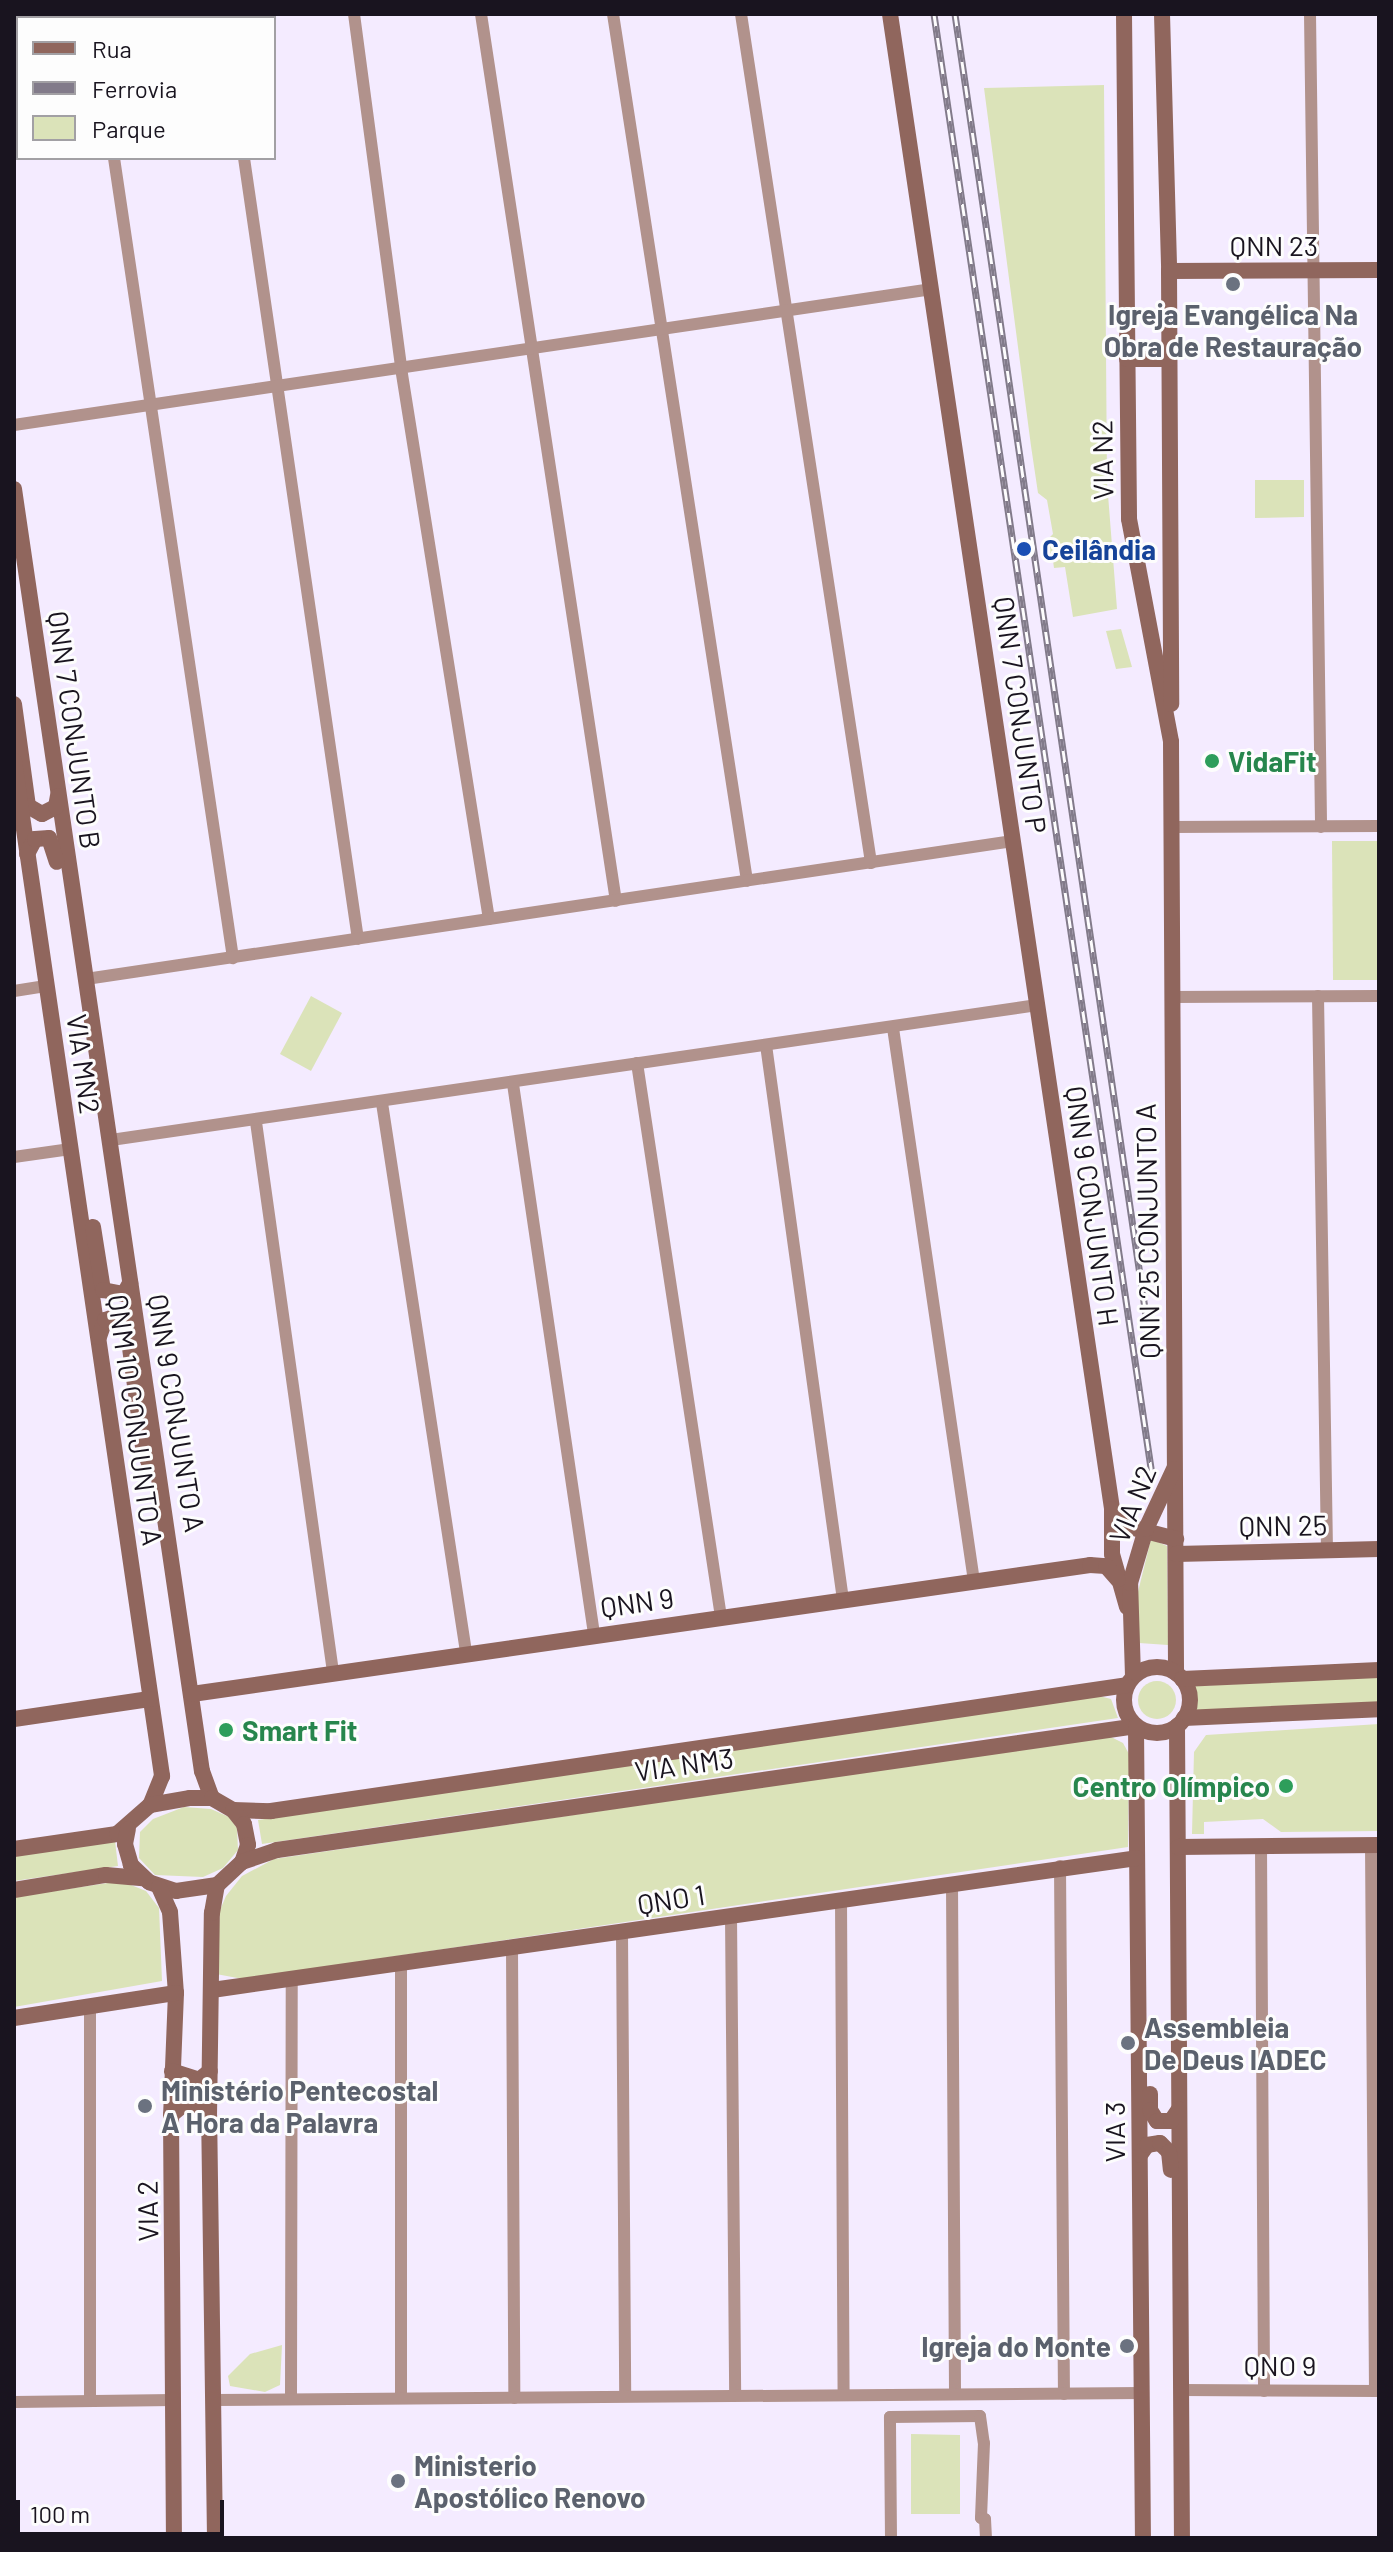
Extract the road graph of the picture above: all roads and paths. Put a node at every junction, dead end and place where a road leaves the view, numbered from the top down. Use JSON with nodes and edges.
{"nodes":[{"id":1,"x":354,"y":14,"type":"edge"},
{"id":2,"x":481,"y":14,"type":"edge"},
{"id":3,"x":613,"y":14,"type":"edge"},
{"id":4,"x":741,"y":14,"type":"edge"},
{"id":5,"x":890,"y":14,"type":"edge"},
{"id":6,"x":1124,"y":14,"type":"edge"},
{"id":7,"x":1162,"y":14,"type":"edge"},
{"id":8,"x":1310,"y":14,"type":"edge"},
{"id":9,"x":114,"y":160,"type":"edge"},
{"id":10,"x":244,"y":160,"type":"edge"},
{"id":11,"x":1313,"y":270,"type":"junction"},
{"id":12,"x":1379,"y":270,"type":"edge"},
{"id":13,"x":1169,"y":271,"type":"junction"},
{"id":14,"x":932,"y":289,"type":"junction"},
{"id":15,"x":784,"y":313,"type":"junction"},
{"id":16,"x":661,"y":331,"type":"junction"},
{"id":17,"x":530,"y":349,"type":"junction"},
{"id":18,"x":1127,"y":359,"type":"junction"},
{"id":19,"x":1169,"y":359,"type":"junction"},
{"id":20,"x":401,"y":368,"type":"junction"},
{"id":21,"x":276,"y":388,"type":"junction"},
{"id":22,"x":148,"y":407,"type":"junction"},
{"id":23,"x":14,"y":425,"type":"edge"},
{"id":24,"x":14,"y":489,"type":"edge"},
{"id":25,"x":14,"y":704,"type":"edge"},
{"id":26,"x":1171,"y":742,"type":"junction"},
{"id":27,"x":14,"y":761,"type":"edge"},
{"id":28,"x":58,"y":796,"type":"junction"},
{"id":29,"x":1379,"y":826,"type":"edge"},
{"id":30,"x":1171,"y":827,"type":"junction"},
{"id":31,"x":1321,"y":827,"type":"junction"},
{"id":32,"x":1013,"y":841,"type":"junction"},
{"id":33,"x":27,"y":854,"type":"junction"},
{"id":34,"x":871,"y":863,"type":"junction"},
{"id":35,"x":747,"y":881,"type":"junction"},
{"id":36,"x":616,"y":901,"type":"junction"},
{"id":37,"x":489,"y":919,"type":"junction"},
{"id":38,"x":358,"y":939,"type":"junction"},
{"id":39,"x":233,"y":958,"type":"junction"},
{"id":40,"x":85,"y":974,"type":"junction"},
{"id":41,"x":46,"y":986,"type":"junction"},
{"id":42,"x":14,"y":991,"type":"edge"},
{"id":43,"x":1318,"y":996,"type":"junction"},
{"id":44,"x":1379,"y":996,"type":"edge"},
{"id":45,"x":1171,"y":997,"type":"junction"},
{"id":46,"x":1037,"y":1005,"type":"junction"},
{"id":47,"x":893,"y":1028,"type":"junction"},
{"id":48,"x":766,"y":1045,"type":"junction"},
{"id":49,"x":637,"y":1063,"type":"junction"},
{"id":50,"x":513,"y":1084,"type":"junction"},
{"id":51,"x":382,"y":1103,"type":"junction"},
{"id":52,"x":256,"y":1122,"type":"junction"},
{"id":53,"x":66,"y":1125,"type":"junction"},
{"id":54,"x":111,"y":1140,"type":"junction"},
{"id":55,"x":70,"y":1149,"type":"junction"},
{"id":56,"x":14,"y":1157,"type":"edge"},
{"id":57,"x":130,"y":1283,"type":"junction"},
{"id":58,"x":98,"y":1345,"type":"junction"},
{"id":59,"x":1176,"y":1464,"type":"junction"},
{"id":60,"x":165,"y":1507,"type":"junction"},
{"id":61,"x":1112,"y":1509,"type":"junction"},
{"id":62,"x":1146,"y":1529,"type":"junction"},
{"id":63,"x":1179,"y":1548,"type":"junction"},
{"id":64,"x":1327,"y":1549,"type":"junction"},
{"id":65,"x":1379,"y":1549,"type":"edge"},
{"id":66,"x":1112,"y":1554,"type":"junction"},
{"id":67,"x":1090,"y":1565,"type":"junction"},
{"id":68,"x":974,"y":1581,"type":"junction"},
{"id":69,"x":1120,"y":1582,"type":"junction"},
{"id":70,"x":843,"y":1600,"type":"junction"},
{"id":71,"x":1127,"y":1607,"type":"junction"},
{"id":72,"x":721,"y":1617,"type":"junction"},
{"id":73,"x":594,"y":1634,"type":"junction"},
{"id":74,"x":466,"y":1652,"type":"junction"},
{"id":75,"x":1379,"y":1670,"type":"edge"},
{"id":76,"x":333,"y":1672,"type":"junction"},
{"id":77,"x":1179,"y":1676,"type":"junction"},
{"id":78,"x":1130,"y":1680,"type":"junction"},
{"id":79,"x":192,"y":1694,"type":"junction"},
{"id":80,"x":150,"y":1699,"type":"junction"},
{"id":81,"x":1379,"y":1709,"type":"edge"},
{"id":82,"x":14,"y":1719,"type":"edge"},
{"id":83,"x":1181,"y":1722,"type":"junction"},
{"id":84,"x":1136,"y":1726,"type":"junction"},
{"id":85,"x":212,"y":1798,"type":"junction"},
{"id":86,"x":150,"y":1805,"type":"junction"},
{"id":87,"x":233,"y":1810,"type":"junction"},
{"id":88,"x":128,"y":1829,"type":"junction"},
{"id":89,"x":1375,"y":1845,"type":"edge"},
{"id":90,"x":1261,"y":1846,"type":"junction"},
{"id":91,"x":1178,"y":1847,"type":"junction"},
{"id":92,"x":14,"y":1849,"type":"edge"},
{"id":93,"x":1137,"y":1858,"type":"junction"},
{"id":94,"x":242,"y":1862,"type":"junction"},
{"id":95,"x":1060,"y":1866,"type":"junction"},
{"id":96,"x":152,"y":1883,"type":"junction"},
{"id":97,"x":952,"y":1884,"type":"junction"},
{"id":98,"x":217,"y":1885,"type":"junction"},
{"id":99,"x":14,"y":1890,"type":"edge"},
{"id":100,"x":841,"y":1899,"type":"junction"},
{"id":101,"x":731,"y":1916,"type":"junction"},
{"id":102,"x":622,"y":1933,"type":"junction"},
{"id":103,"x":512,"y":1948,"type":"junction"},
{"id":104,"x":1138,"y":1957,"type":"junction"},
{"id":105,"x":401,"y":1966,"type":"junction"},
{"id":106,"x":292,"y":1981,"type":"junction"},
{"id":107,"x":212,"y":1990,"type":"junction"},
{"id":108,"x":176,"y":1993,"type":"junction"},
{"id":109,"x":90,"y":2006,"type":"junction"},
{"id":110,"x":14,"y":2018,"type":"edge"},
{"id":111,"x":172,"y":2071,"type":"junction"},
{"id":112,"x":210,"y":2071,"type":"junction"},
{"id":113,"x":1179,"y":2109,"type":"junction"},
{"id":114,"x":171,"y":2115,"type":"junction"},
{"id":115,"x":209,"y":2117,"type":"junction"},
{"id":116,"x":1140,"y":2155,"type":"junction"},
{"id":117,"x":1180,"y":2271,"type":"junction"},
{"id":118,"x":1181,"y":2390,"type":"junction"},
{"id":119,"x":1264,"y":2391,"type":"junction"},
{"id":120,"x":1377,"y":2391,"type":"edge"},
{"id":121,"x":735,"y":2392,"type":"junction"},
{"id":122,"x":955,"y":2393,"type":"junction"},
{"id":123,"x":1142,"y":2393,"type":"junction"},
{"id":124,"x":1064,"y":2394,"type":"junction"},
{"id":125,"x":625,"y":2395,"type":"junction"},
{"id":126,"x":844,"y":2395,"type":"junction"},
{"id":127,"x":291,"y":2398,"type":"junction"},
{"id":128,"x":401,"y":2398,"type":"junction"},
{"id":129,"x":514,"y":2398,"type":"junction"},
{"id":130,"x":90,"y":2400,"type":"junction"},
{"id":131,"x":174,"y":2400,"type":"junction"},
{"id":132,"x":214,"y":2400,"type":"junction"},
{"id":133,"x":14,"y":2402,"type":"edge"},
{"id":134,"x":174,"y":2538,"type":"edge"},
{"id":135,"x":215,"y":2538,"type":"edge"},
{"id":136,"x":891,"y":2538,"type":"edge"},
{"id":137,"x":986,"y":2538,"type":"edge"},
{"id":138,"x":1143,"y":2538,"type":"edge"},
{"id":139,"x":1182,"y":2538,"type":"edge"}],
"edges":[{"from":1,"to":20,"type":"street"},
{"from":2,"to":17,"type":"street"},
{"from":3,"to":16,"type":"street"},
{"from":4,"to":15,"type":"street"},
{"from":5,"to":14,"type":"main road","name":"QNN 7 CONJUNTO P"},
{"from":6,"to":18,"type":"main road","name":"VIA N2"},
{"from":7,"to":13,"type":"main road"},
{"from":8,"to":11,"type":"street"},
{"from":9,"to":22,"type":"street"},
{"from":10,"to":21,"type":"street"},
{"from":11,"to":12,"type":"main road","name":"QNN 23"},
{"from":11,"to":13,"type":"main road","name":"QNN 23"},
{"from":11,"to":31,"type":"street"},
{"from":13,"to":19,"type":"main road"},
{"from":14,"to":15,"type":"street"},
{"from":14,"to":32,"type":"main road","name":"QNN 7 CONJUNTO P"},
{"from":15,"to":16,"type":"street"},
{"from":15,"to":34,"type":"street"},
{"from":16,"to":17,"type":"street"},
{"from":16,"to":35,"type":"street"},
{"from":17,"to":20,"type":"street"},
{"from":17,"to":36,"type":"street"},
{"from":18,"to":19,"type":"main road"},
{"from":18,"to":26,"type":"main road","name":"VIA N2"},
{"from":19,"to":26,"type":"main road"},
{"from":20,"to":21,"type":"street"},
{"from":20,"to":37,"type":"street"},
{"from":21,"to":22,"type":"street"},
{"from":21,"to":38,"type":"street"},
{"from":22,"to":23,"type":"street"},
{"from":22,"to":39,"type":"street"},
{"from":24,"to":28,"type":"main road","name":"QNN 7 CONJUNTO B"},
{"from":25,"to":28,"type":"main road"},
{"from":26,"to":30,"type":"main road","name":"VIA N2"},
{"from":27,"to":33,"type":"main road","name":"VIA MN2"},
{"from":28,"to":40,"type":"main road","name":"QNN 7 CONJUNTO B"},
{"from":29,"to":31,"type":"street"},
{"from":30,"to":31,"type":"street"},
{"from":30,"to":45,"type":"main road","name":"VIA N2"},
{"from":32,"to":34,"type":"street"},
{"from":32,"to":46,"type":"main road","name":"QNN 7 CONJUNTO P"},
{"from":33,"to":40,"type":"main road"},
{"from":33,"to":41,"type":"main road","name":"VIA MN2"},
{"from":34,"to":35,"type":"street"},
{"from":35,"to":36,"type":"street"},
{"from":36,"to":37,"type":"street"},
{"from":37,"to":38,"type":"street"},
{"from":38,"to":39,"type":"street"},
{"from":39,"to":40,"type":"street"},
{"from":40,"to":54,"type":"main road","name":"VIA MN2"},
{"from":41,"to":42,"type":"street"},
{"from":41,"to":53,"type":"main road","name":"VIA MN2"},
{"from":43,"to":44,"type":"street"},
{"from":43,"to":45,"type":"street"},
{"from":43,"to":64,"type":"street"},
{"from":45,"to":59,"type":"main road","name":"QNN 25 CONJUNTO A"},
{"from":46,"to":47,"type":"street"},
{"from":46,"to":61,"type":"main road","name":"QNN 9 CONJUNTO H"},
{"from":47,"to":48,"type":"street"},
{"from":47,"to":68,"type":"street"},
{"from":48,"to":49,"type":"street"},
{"from":48,"to":70,"type":"street"},
{"from":49,"to":50,"type":"street"},
{"from":49,"to":72,"type":"street"},
{"from":50,"to":51,"type":"street"},
{"from":50,"to":73,"type":"street"},
{"from":51,"to":52,"type":"street"},
{"from":51,"to":74,"type":"street"},
{"from":52,"to":54,"type":"street"},
{"from":52,"to":76,"type":"street"},
{"from":53,"to":55,"type":"main road","name":"VIA MN2"},
{"from":53,"to":57,"type":"main road"},
{"from":54,"to":57,"type":"main road","name":"QNN 9 CONJUNTO A"},
{"from":55,"to":56,"type":"street"},
{"from":55,"to":58,"type":"main road","name":"QNM 10 CONJUNTO A"},
{"from":57,"to":60,"type":"main road","name":"QNN 9 CONJUNTO A"},
{"from":58,"to":60,"type":"main road"},
{"from":58,"to":80,"type":"main road","name":"QNM 10 CONJUNTO A"},
{"from":59,"to":62,"type":"main road","name":"VIA N2"},
{"from":59,"to":63,"type":"main road","name":"VIA N2"},
{"from":60,"to":79,"type":"main road","name":"QNN 9 CONJUNTO A"},
{"from":61,"to":62,"type":"main road"},
{"from":61,"to":66,"type":"main road","name":"QNN 9 CONJUNTO H"},
{"from":62,"to":63,"type":"main road"},
{"from":62,"to":66,"type":"main road","name":"QNN 9"},
{"from":62,"to":71,"type":"main road","name":"VIA N2"},
{"from":63,"to":64,"type":"main road","name":"QNN 25"},
{"from":63,"to":77,"type":"main road","name":"VIA N2"},
{"from":64,"to":65,"type":"main road","name":"QNN 25"},
{"from":66,"to":67,"type":"main road","name":"QNN 9"},
{"from":66,"to":69,"type":"main road","name":"QNN 9 CONJUNTO H"},
{"from":67,"to":68,"type":"main road","name":"QNN 9"},
{"from":67,"to":69,"type":"main road"},
{"from":68,"to":70,"type":"main road","name":"QNN 9"},
{"from":69,"to":71,"type":"main road","name":"QNN 9 CONJUNTO H"},
{"from":70,"to":72,"type":"main road","name":"QNN 9"},
{"from":71,"to":78,"type":"main road","name":"VIA N2"},
{"from":72,"to":73,"type":"main road","name":"QNN 9"},
{"from":73,"to":74,"type":"main road","name":"QNN 9"},
{"from":74,"to":76,"type":"main road","name":"QNN 9"},
{"from":75,"to":77,"type":"main road"},
{"from":76,"to":79,"type":"main road","name":"QNN 9"},
{"from":77,"to":78,"type":"main road"},
{"from":77,"to":83,"type":"main road"},
{"from":78,"to":84,"type":"main road"},
{"from":78,"to":87,"type":"main road","name":"VIA NM3"},
{"from":79,"to":85,"type":"main road"},
{"from":80,"to":82,"type":"main road"},
{"from":80,"to":86,"type":"main road"},
{"from":81,"to":83,"type":"main road"},
{"from":83,"to":84,"type":"main road"},
{"from":83,"to":91,"type":"main road"},
{"from":84,"to":93,"type":"main road","name":"VIA 3"},
{"from":84,"to":94,"type":"main road","name":"VIA NM3"},
{"from":85,"to":86,"type":"main road"},
{"from":85,"to":87,"type":"main road"},
{"from":86,"to":88,"type":"main road"},
{"from":87,"to":94,"type":"main road"},
{"from":88,"to":92,"type":"main road"},
{"from":88,"to":96,"type":"main road"},
{"from":89,"to":90,"type":"main road"},
{"from":89,"to":120,"type":"street"},
{"from":90,"to":91,"type":"main road"},
{"from":90,"to":119,"type":"street"},
{"from":91,"to":113,"type":"main road"},
{"from":93,"to":95,"type":"main road","name":"QNO 1"},
{"from":93,"to":104,"type":"main road","name":"VIA 3"},
{"from":94,"to":98,"type":"main road"},
{"from":95,"to":97,"type":"main road","name":"QNO 1"},
{"from":95,"to":124,"type":"street"},
{"from":96,"to":98,"type":"main road"},
{"from":96,"to":99,"type":"main road"},
{"from":96,"to":108,"type":"main road","name":"VIA 2"},
{"from":97,"to":100,"type":"main road","name":"QNO 1"},
{"from":97,"to":122,"type":"street"},
{"from":98,"to":107,"type":"main road"},
{"from":100,"to":101,"type":"main road","name":"QNO 1"},
{"from":100,"to":126,"type":"street"},
{"from":101,"to":102,"type":"main road","name":"QNO 1"},
{"from":101,"to":121,"type":"street"},
{"from":102,"to":103,"type":"main road","name":"QNO 1"},
{"from":102,"to":125,"type":"street"},
{"from":103,"to":105,"type":"main road","name":"QNO 1"},
{"from":103,"to":129,"type":"street"},
{"from":104,"to":113,"type":"main road"},
{"from":104,"to":116,"type":"main road","name":"VIA 3"},
{"from":105,"to":106,"type":"main road","name":"QNO 1"},
{"from":105,"to":128,"type":"street"},
{"from":106,"to":107,"type":"main road","name":"QNO 1"},
{"from":106,"to":127,"type":"street"},
{"from":107,"to":112,"type":"main road"},
{"from":108,"to":109,"type":"main road"},
{"from":108,"to":111,"type":"main road","name":"VIA 2"},
{"from":109,"to":110,"type":"main road"},
{"from":109,"to":130,"type":"street"},
{"from":111,"to":112,"type":"main road"},
{"from":111,"to":114,"type":"main road","name":"VIA 2"},
{"from":112,"to":115,"type":"main road"},
{"from":113,"to":117,"type":"main road"},
{"from":114,"to":115,"type":"main road"},
{"from":114,"to":131,"type":"main road","name":"VIA 2"},
{"from":115,"to":132,"type":"main road"},
{"from":116,"to":117,"type":"main road"},
{"from":116,"to":123,"type":"main road","name":"VIA 3"},
{"from":117,"to":118,"type":"main road"},
{"from":118,"to":119,"type":"street","name":"QNO 9"},
{"from":118,"to":139,"type":"main road"},
{"from":119,"to":120,"type":"street","name":"QNO 9"},
{"from":121,"to":125,"type":"street"},
{"from":121,"to":126,"type":"street"},
{"from":122,"to":124,"type":"street"},
{"from":122,"to":126,"type":"street"},
{"from":123,"to":124,"type":"street"},
{"from":123,"to":138,"type":"main road","name":"VIA 3"},
{"from":125,"to":129,"type":"street"},
{"from":127,"to":128,"type":"street"},
{"from":127,"to":132,"type":"street"},
{"from":128,"to":129,"type":"street"},
{"from":130,"to":131,"type":"street"},
{"from":130,"to":133,"type":"street"},
{"from":131,"to":134,"type":"main road","name":"VIA 2"},
{"from":132,"to":135,"type":"main road"},
{"from":136,"to":137,"type":"street"}]}
